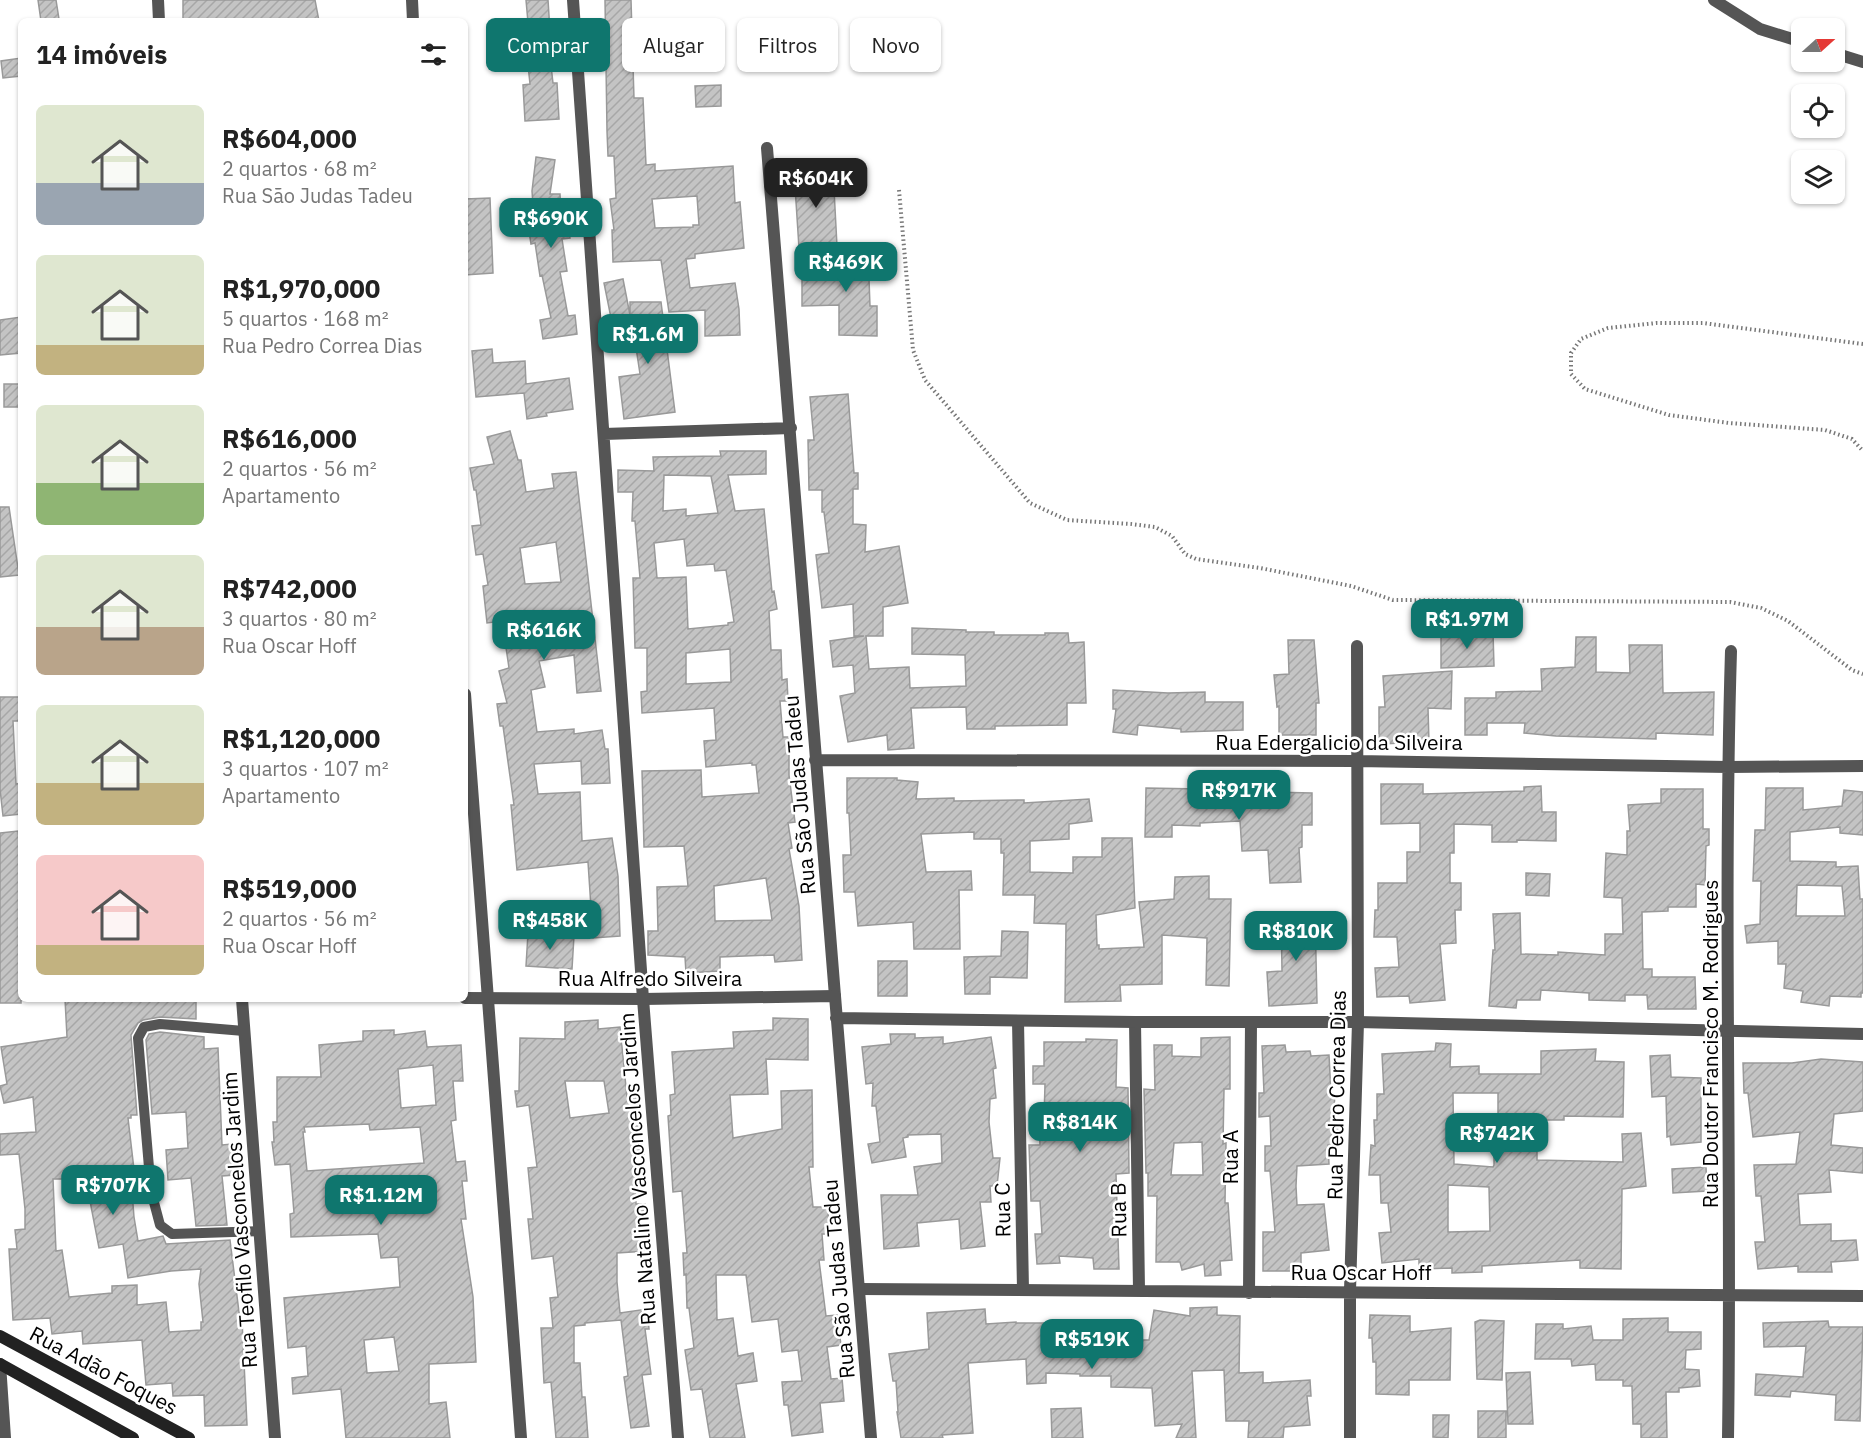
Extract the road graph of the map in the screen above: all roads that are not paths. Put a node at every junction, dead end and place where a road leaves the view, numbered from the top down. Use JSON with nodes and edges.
{"nodes":[{"id":1,"x":158,"y":0,"type":"edge"},
{"id":2,"x":412,"y":0,"type":"edge"},
{"id":3,"x":573,"y":0,"type":"edge"},
{"id":4,"x":1714,"y":0,"type":"edge"},
{"id":5,"x":159,"y":18,"type":"edge"},
{"id":6,"x":414,"y":18,"type":"edge"},
{"id":7,"x":1791,"y":39,"type":"edge"},
{"id":8,"x":1845,"y":56,"type":"edge"},
{"id":9,"x":1863,"y":62,"type":"edge"},
{"id":10,"x":767,"y":148,"type":"dead end"},
{"id":11,"x":791,"y":428,"type":"junction"},
{"id":12,"x":604,"y":434,"type":"junction"},
{"id":13,"x":1357,"y":646,"type":"dead end"},
{"id":14,"x":1731,"y":651,"type":"dead end"},
{"id":15,"x":468,"y":734,"type":"edge"},
{"id":16,"x":815,"y":760,"type":"junction"},
{"id":17,"x":1356,"y":761,"type":"junction"},
{"id":18,"x":1863,"y":766,"type":"edge"},
{"id":19,"x":1728,"y":767,"type":"junction"},
{"id":20,"x":835,"y":996,"type":"junction"},
{"id":21,"x":468,"y":998,"type":"edge"},
{"id":22,"x":488,"y":998,"type":"junction"},
{"id":23,"x":643,"y":999,"type":"junction"},
{"id":24,"x":242,"y":1002,"type":"edge"},
{"id":25,"x":836,"y":1018,"type":"junction"},
{"id":26,"x":1018,"y":1021,"type":"junction"},
{"id":27,"x":1135,"y":1022,"type":"junction"},
{"id":28,"x":1251,"y":1022,"type":"junction"},
{"id":29,"x":1358,"y":1022,"type":"junction"},
{"id":30,"x":244,"y":1031,"type":"junction"},
{"id":31,"x":1730,"y":1031,"type":"junction"},
{"id":32,"x":1863,"y":1034,"type":"edge"},
{"id":33,"x":260,"y":1232,"type":"junction"},
{"id":34,"x":859,"y":1289,"type":"junction"},
{"id":35,"x":1023,"y":1290,"type":"junction"},
{"id":36,"x":1139,"y":1290,"type":"junction"},
{"id":37,"x":1350,"y":1291,"type":"junction"},
{"id":38,"x":1249,"y":1293,"type":"junction"},
{"id":39,"x":1730,"y":1293,"type":"junction"},
{"id":40,"x":1863,"y":1296,"type":"edge"},
{"id":41,"x":0,"y":1336,"type":"edge"},
{"id":42,"x":0,"y":1364,"type":"edge"},
{"id":43,"x":5,"y":1438,"type":"edge"},
{"id":44,"x":133,"y":1438,"type":"edge"},
{"id":45,"x":189,"y":1438,"type":"edge"},
{"id":46,"x":275,"y":1438,"type":"edge"},
{"id":47,"x":521,"y":1438,"type":"edge"},
{"id":48,"x":678,"y":1438,"type":"edge"},
{"id":49,"x":871,"y":1438,"type":"edge"},
{"id":50,"x":1350,"y":1438,"type":"edge"},
{"id":51,"x":1728,"y":1438,"type":"edge"}],
"edges":[{"from":1,"to":5,"type":"street"},
{"from":2,"to":6,"type":"street"},
{"from":3,"to":12,"type":"street","name":"Rua Natalino Vasconcelos Jardim"},
{"from":4,"to":7,"type":"street"},
{"from":8,"to":9,"type":"street"},
{"from":10,"to":11,"type":"street","name":"Rua São Judas Tadeu"},
{"from":11,"to":12,"type":"street"},
{"from":11,"to":16,"type":"street","name":"Rua São Judas Tadeu"},
{"from":12,"to":23,"type":"street","name":"Rua Natalino Vasconcelos Jardim"},
{"from":13,"to":17,"type":"street","name":"Rua Pedro Correa Dias"},
{"from":14,"to":19,"type":"street","name":"Rua Doutor Francisco M. Rodrigues"},
{"from":15,"to":22,"type":"street"},
{"from":16,"to":17,"type":"street","name":"Rua Edergalicio da Silveira"},
{"from":16,"to":20,"type":"street","name":"Rua São Judas Tadeu"},
{"from":17,"to":19,"type":"street","name":"Rua Edergalicio da Silveira"},
{"from":17,"to":29,"type":"street","name":"Rua Pedro Correa Dias"},
{"from":18,"to":19,"type":"street","name":"Rua Edergalicio da Silveira"},
{"from":19,"to":31,"type":"street","name":"Rua Doutor Francisco M. Rodrigues"},
{"from":20,"to":23,"type":"street","name":"Rua Alfredo Silveira"},
{"from":20,"to":25,"type":"street","name":"Rua São Judas Tadeu"},
{"from":21,"to":22,"type":"street","name":"Rua Alfredo Silveira"},
{"from":22,"to":23,"type":"street","name":"Rua Alfredo Silveira"},
{"from":22,"to":47,"type":"street"},
{"from":23,"to":48,"type":"street","name":"Rua Natalino Vasconcelos Jardim"},
{"from":24,"to":30,"type":"street","name":"Rua Teofilo Vasconcelos Jardim"},
{"from":25,"to":26,"type":"street"},
{"from":25,"to":34,"type":"street","name":"Rua São Judas Tadeu"},
{"from":26,"to":27,"type":"street"},
{"from":26,"to":35,"type":"street","name":"Rua C"},
{"from":27,"to":28,"type":"street"},
{"from":27,"to":36,"type":"street","name":"Rua B"},
{"from":28,"to":29,"type":"street"},
{"from":28,"to":38,"type":"street","name":"Rua A"},
{"from":29,"to":31,"type":"street"},
{"from":29,"to":37,"type":"street","name":"Rua Pedro Correa Dias"},
{"from":30,"to":33,"type":"street","name":"Rua Teofilo Vasconcelos Jardim"},
{"from":30,"to":33,"type":"lane"},
{"from":31,"to":32,"type":"street"},
{"from":31,"to":39,"type":"street","name":"Rua Doutor Francisco M. Rodrigues"},
{"from":33,"to":46,"type":"street","name":"Rua Teofilo Vasconcelos Jardim"},
{"from":34,"to":35,"type":"street","name":"Rua Oscar Hoff"},
{"from":34,"to":49,"type":"street","name":"Rua São Judas Tadeu"},
{"from":35,"to":36,"type":"street","name":"Rua Oscar Hoff"},
{"from":36,"to":38,"type":"street","name":"Rua Oscar Hoff"},
{"from":37,"to":38,"type":"street","name":"Rua Oscar Hoff"},
{"from":37,"to":39,"type":"street","name":"Rua Oscar Hoff"},
{"from":37,"to":50,"type":"street","name":"Rua Pedro Correa Dias"},
{"from":39,"to":40,"type":"street","name":"Rua Oscar Hoff"},
{"from":39,"to":51,"type":"street","name":"Rua Doutor Francisco M. Rodrigues"},
{"from":41,"to":45,"type":"main road","name":"Rua Adão Foques"},
{"from":42,"to":43,"type":"street"},
{"from":42,"to":44,"type":"main road","name":"Rua Adão Foques"}]}
